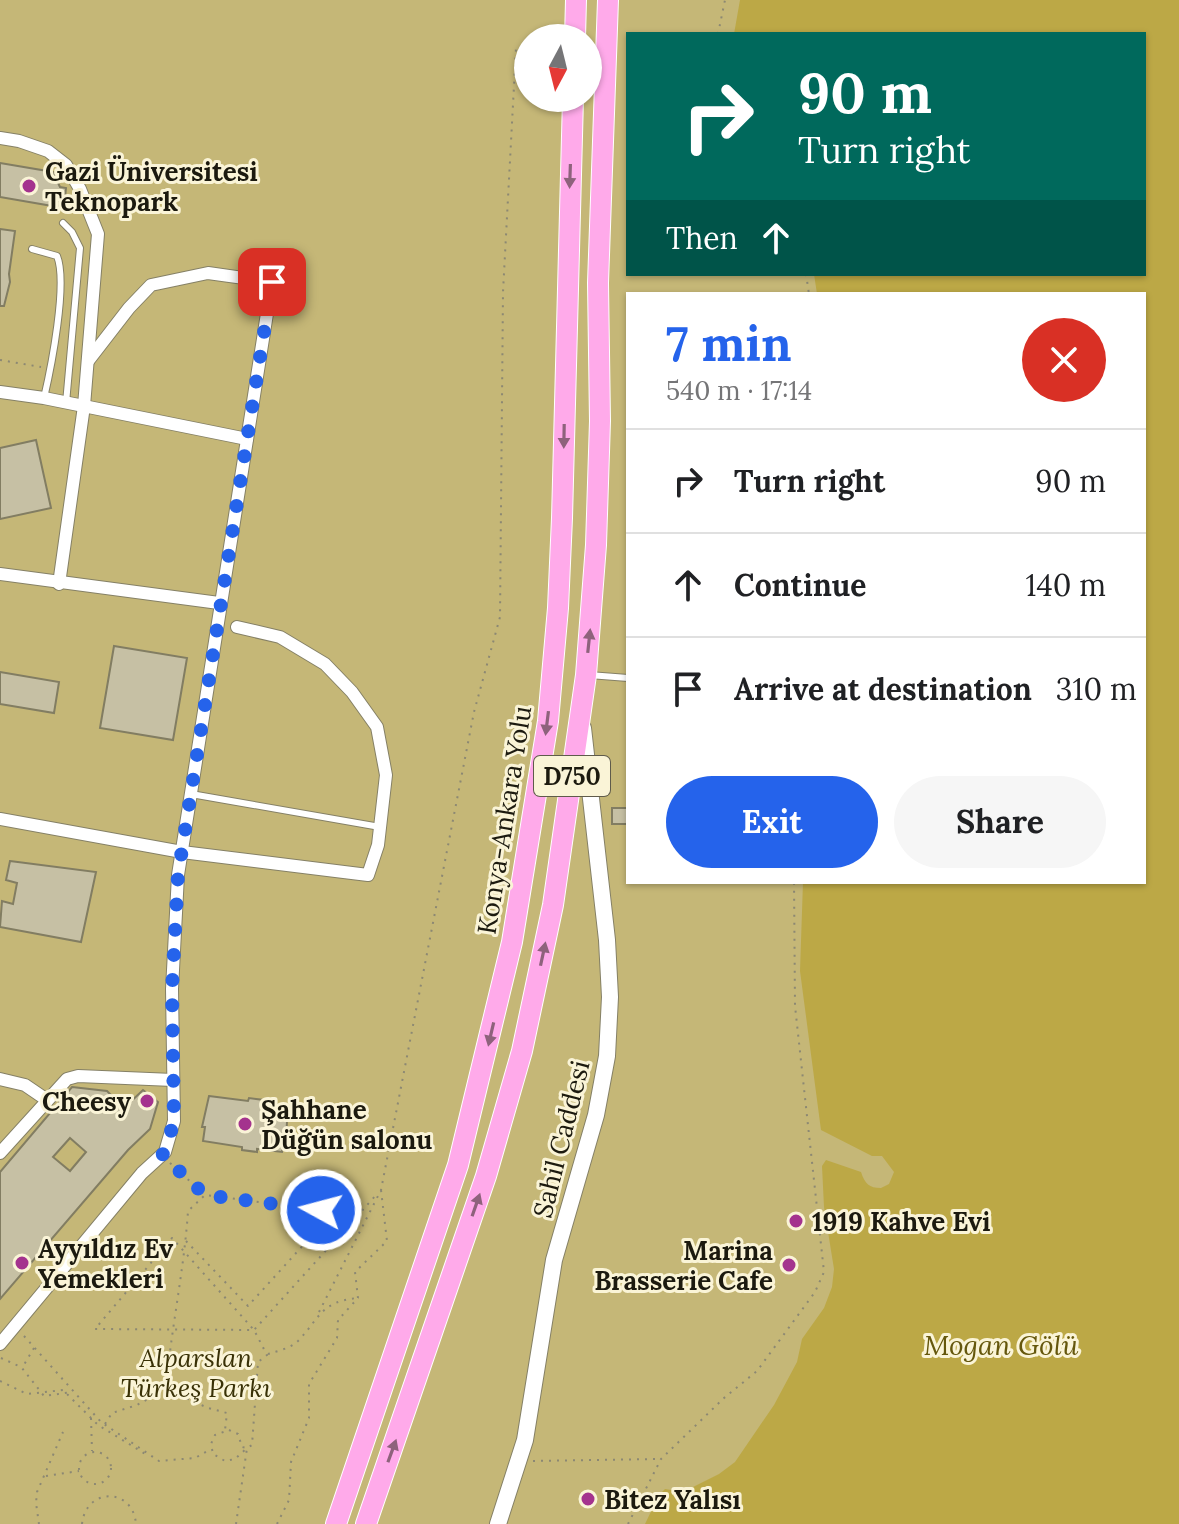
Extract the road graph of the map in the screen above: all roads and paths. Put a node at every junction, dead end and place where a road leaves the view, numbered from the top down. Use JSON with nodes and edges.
{"nodes":[{"id":1,"x":576,"y":0,"type":"edge"},
{"id":2,"x":608,"y":0,"type":"edge"},
{"id":3,"x":725,"y":0,"type":"edge"},
{"id":4,"x":575,"y":24,"type":"edge"},
{"id":5,"x":718,"y":32,"type":"edge"},
{"id":6,"x":514,"y":86,"type":"edge"},
{"id":7,"x":573,"y":112,"type":"edge"},
{"id":8,"x":0,"y":138,"type":"edge"},
{"id":9,"x":63,"y":223,"type":"dead end"},
{"id":10,"x":32,"y":249,"type":"dead end"},
{"id":11,"x":0,"y":360,"type":"edge"},
{"id":12,"x":88,"y":361,"type":"junction"},
{"id":13,"x":50,"y":368,"type":"junction"},
{"id":14,"x":0,"y":392,"type":"edge"},
{"id":15,"x":44,"y":398,"type":"junction"},
{"id":16,"x":66,"y":403,"type":"junction"},
{"id":17,"x":84,"y":406,"type":"junction"},
{"id":18,"x":247,"y":439,"type":"junction"},
{"id":19,"x":0,"y":574,"type":"edge"},
{"id":20,"x":59,"y":584,"type":"junction"},
{"id":21,"x":219,"y":603,"type":"junction"},
{"id":22,"x":237,"y":627,"type":"dead end"},
{"id":23,"x":586,"y":675,"type":"junction"},
{"id":24,"x":626,"y":678,"type":"edge"},
{"id":25,"x":581,"y":711,"type":"junction"},
{"id":26,"x":190,"y":794,"type":"junction"},
{"id":27,"x":0,"y":819,"type":"edge"},
{"id":28,"x":380,"y":827,"type":"junction"},
{"id":29,"x":182,"y":852,"type":"junction"},
{"id":30,"x":794,"y":884,"type":"edge"},
{"id":31,"x":0,"y":1079,"type":"edge"},
{"id":32,"x":173,"y":1080,"type":"junction"},
{"id":33,"x":47,"y":1100,"type":"junction"},
{"id":34,"x":0,"y":1153,"type":"edge"},
{"id":35,"x":162,"y":1155,"type":"junction"},
{"id":36,"x":381,"y":1190,"type":"junction"},
{"id":37,"x":205,"y":1195,"type":"junction"},
{"id":38,"x":186,"y":1241,"type":"junction"},
{"id":39,"x":185,"y":1252,"type":"junction"},
{"id":40,"x":358,"y":1298,"type":"junction"},
{"id":41,"x":319,"y":1312,"type":"junction"},
{"id":42,"x":15,"y":1326,"type":"junction"},
{"id":43,"x":171,"y":1328,"type":"junction"},
{"id":44,"x":254,"y":1330,"type":"junction"},
{"id":45,"x":0,"y":1344,"type":"edge"},
{"id":46,"x":34,"y":1348,"type":"junction"},
{"id":47,"x":267,"y":1355,"type":"junction"},
{"id":48,"x":0,"y":1357,"type":"edge"},
{"id":49,"x":22,"y":1368,"type":"junction"},
{"id":50,"x":0,"y":1381,"type":"edge"},
{"id":51,"x":166,"y":1389,"type":"junction"},
{"id":52,"x":74,"y":1392,"type":"junction"},
{"id":53,"x":41,"y":1393,"type":"junction"},
{"id":54,"x":66,"y":1393,"type":"junction"},
{"id":55,"x":91,"y":1411,"type":"junction"},
{"id":56,"x":91,"y":1418,"type":"junction"},
{"id":57,"x":105,"y":1425,"type":"junction"},
{"id":58,"x":225,"y":1430,"type":"junction"},
{"id":59,"x":63,"y":1432,"type":"dead end"},
{"id":60,"x":247,"y":1448,"type":"junction"},
{"id":61,"x":211,"y":1449,"type":"junction"},
{"id":62,"x":92,"y":1453,"type":"junction"},
{"id":63,"x":661,"y":1459,"type":"junction"},
{"id":64,"x":159,"y":1461,"type":"junction"},
{"id":65,"x":519,"y":1461,"type":"junction"},
{"id":66,"x":79,"y":1471,"type":"junction"},
{"id":67,"x":44,"y":1476,"type":"junction"},
{"id":68,"x":345,"y":1497,"type":"junction"},
{"id":69,"x":39,"y":1524,"type":"edge"},
{"id":70,"x":82,"y":1524,"type":"edge"},
{"id":71,"x":136,"y":1524,"type":"edge"},
{"id":72,"x":236,"y":1524,"type":"edge"},
{"id":73,"x":277,"y":1524,"type":"edge"},
{"id":74,"x":329,"y":1524,"type":"edge"},
{"id":75,"x":336,"y":1524,"type":"edge"},
{"id":76,"x":366,"y":1524,"type":"edge"},
{"id":77,"x":498,"y":1524,"type":"edge"},
{"id":78,"x":628,"y":1524,"type":"edge"}],
"edges":[{"from":1,"to":4,"type":"highway"},
{"from":23,"to":2,"type":"highway","number":"D750","one_way":true},
{"from":3,"to":5,"type":"path"},
{"from":6,"to":36,"type":"path"},
{"from":7,"to":68,"type":"highway","name":"Konya-Ankara Yolu","number":"D750","one_way":true},
{"from":8,"to":12,"type":"street"},
{"from":9,"to":16,"type":"lane"},
{"from":10,"to":13,"type":"lane"},
{"from":11,"to":13,"type":"path"},
{"from":12,"to":17,"type":"street"},
{"from":12,"to":18,"type":"street"},
{"from":13,"to":15,"type":"lane"},
{"from":14,"to":15,"type":"street"},
{"from":15,"to":16,"type":"street"},
{"from":16,"to":17,"type":"street"},
{"from":17,"to":18,"type":"street"},
{"from":17,"to":20,"type":"street"},
{"from":18,"to":21,"type":"street"},
{"from":19,"to":20,"type":"street"},
{"from":20,"to":21,"type":"street"},
{"from":21,"to":26,"type":"street"},
{"from":22,"to":28,"type":"street"},
{"from":23,"to":24,"type":"lane"},
{"from":23,"to":25,"type":"highway","number":"D750"},
{"from":25,"to":65,"type":"street","name":"Sahil Caddesi"},
{"from":76,"to":25,"type":"highway","number":"D750","one_way":true},
{"from":26,"to":28,"type":"lane"},
{"from":26,"to":29,"type":"street"},
{"from":27,"to":29,"type":"street"},
{"from":28,"to":29,"type":"street"},
{"from":29,"to":32,"type":"street"},
{"from":30,"to":63,"type":"path"},
{"from":31,"to":33,"type":"street"},
{"from":32,"to":33,"type":"street"},
{"from":32,"to":35,"type":"street"},
{"from":33,"to":34,"type":"street"},
{"from":35,"to":37,"type":"path"},
{"from":35,"to":42,"type":"street"},
{"from":36,"to":40,"type":"path"},
{"from":36,"to":41,"type":"path"},
{"from":36,"to":44,"type":"path"},
{"from":37,"to":38,"type":"path"},
{"from":37,"to":38,"type":"path"},
{"from":38,"to":39,"type":"path"},
{"from":39,"to":43,"type":"path"},
{"from":39,"to":43,"type":"path"},
{"from":39,"to":44,"type":"path"},
{"from":40,"to":41,"type":"path"},
{"from":40,"to":73,"type":"path"},
{"from":41,"to":47,"type":"path"},
{"from":42,"to":45,"type":"street"},
{"from":42,"to":46,"type":"path"},
{"from":43,"to":44,"type":"path"},
{"from":43,"to":51,"type":"path"},
{"from":44,"to":47,"type":"path"},
{"from":46,"to":49,"type":"path"},
{"from":46,"to":52,"type":"path"},
{"from":47,"to":60,"type":"path"},
{"from":48,"to":49,"type":"path"},
{"from":49,"to":53,"type":"path"},
{"from":50,"to":53,"type":"path"},
{"from":51,"to":57,"type":"path"},
{"from":51,"to":58,"type":"path"},
{"from":52,"to":54,"type":"path"},
{"from":52,"to":55,"type":"path"},
{"from":53,"to":54,"type":"path"},
{"from":54,"to":56,"type":"path"},
{"from":55,"to":56,"type":"path"},
{"from":55,"to":57,"type":"path"},
{"from":56,"to":62,"type":"path"},
{"from":56,"to":64,"type":"path"},
{"from":57,"to":64,"type":"path"},
{"from":58,"to":60,"type":"path"},
{"from":58,"to":61,"type":"path"},
{"from":59,"to":67,"type":"path"},
{"from":60,"to":61,"type":"path"},
{"from":60,"to":72,"type":"path"},
{"from":61,"to":64,"type":"path"},
{"from":62,"to":66,"type":"path"},
{"from":62,"to":66,"type":"path"},
{"from":63,"to":65,"type":"path"},
{"from":63,"to":78,"type":"path"},
{"from":65,"to":77,"type":"street","name":"Sahil Caddesi"},
{"from":66,"to":67,"type":"path"},
{"from":67,"to":69,"type":"path"},
{"from":68,"to":74,"type":"highway"},
{"from":68,"to":75,"type":"highway","name":"Konya-Ankara Yolu","number":"D750"},
{"from":70,"to":71,"type":"path"}]}
